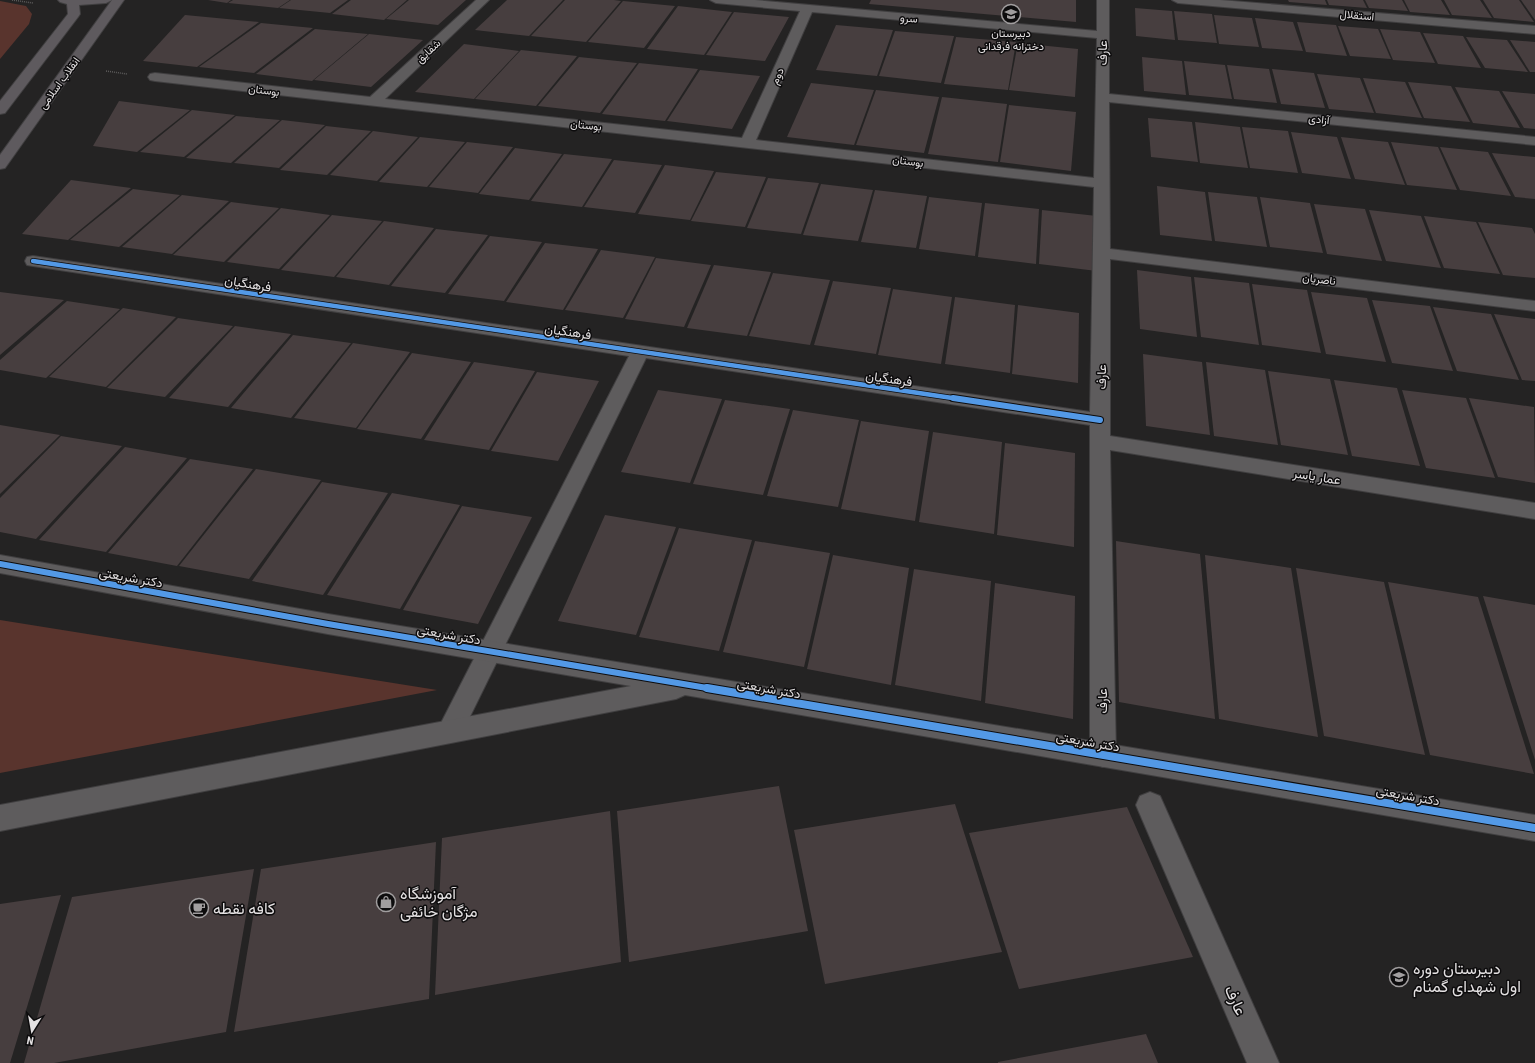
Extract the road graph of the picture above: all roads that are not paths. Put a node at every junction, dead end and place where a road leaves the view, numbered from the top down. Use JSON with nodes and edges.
{"nodes":[{"id":1,"x":106,"y":0,"type":"edge"},
{"id":2,"x":118,"y":0,"type":"edge"},
{"id":3,"x":483,"y":0,"type":"edge"},
{"id":4,"x":716,"y":0,"type":"edge"},
{"id":5,"x":1103,"y":0,"type":"edge"},
{"id":6,"x":1178,"y":0,"type":"edge"},
{"id":7,"x":68,"y":1,"type":"edge"},
{"id":8,"x":783,"y":3,"type":"edge"},
{"id":9,"x":807,"y":9,"type":"junction"},
{"id":10,"x":1535,"y":30,"type":"edge"},
{"id":11,"x":1102,"y":35,"type":"junction"},
{"id":12,"x":155,"y":77,"type":"road end"},
{"id":13,"x":1102,"y":97,"type":"junction"},
{"id":14,"x":373,"y":102,"type":"junction"},
{"id":15,"x":0,"y":110,"type":"edge"},
{"id":16,"x":1535,"y":141,"type":"edge"},
{"id":17,"x":747,"y":143,"type":"junction"},
{"id":18,"x":0,"y":165,"type":"edge"},
{"id":19,"x":1102,"y":183,"type":"junction"},
{"id":20,"x":1102,"y":253,"type":"junction"},
{"id":21,"x":33,"y":261,"type":"dead end"},
{"id":22,"x":1535,"y":306,"type":"edge"},
{"id":23,"x":640,"y":352,"type":"junction"},
{"id":24,"x":1100,"y":420,"type":"junction"},
{"id":25,"x":1100,"y":441,"type":"junction"},
{"id":26,"x":1535,"y":511,"type":"edge"},
{"id":27,"x":0,"y":564,"type":"edge"},
{"id":28,"x":490,"y":652,"type":"junction"},
{"id":29,"x":691,"y":686,"type":"junction"},
{"id":30,"x":450,"y":731,"type":"junction"},
{"id":31,"x":1102,"y":755,"type":"junction"},
{"id":32,"x":1150,"y":805,"type":"dead end"},
{"id":33,"x":0,"y":818,"type":"edge"},
{"id":34,"x":1535,"y":828,"type":"edge"},
{"id":35,"x":1263,"y":1063,"type":"edge"}],
"edges":[{"from":1,"to":7,"type":"main road"},
{"from":2,"to":18,"type":"main road","name":"انقلاب اسلامی"},
{"from":3,"to":14,"type":"street","name":"شقایق"},
{"from":4,"to":8,"type":"street","name":"سرو"},
{"from":5,"to":11,"type":"street","name":"عارف"},
{"from":6,"to":10,"type":"street","name":"استقلال"},
{"from":7,"to":15,"type":"main road"},
{"from":8,"to":9,"type":"street","name":"سرو"},
{"from":9,"to":11,"type":"street","name":"سرو"},
{"from":9,"to":17,"type":"street","name":"دوم"},
{"from":11,"to":13,"type":"street","name":"عارف"},
{"from":12,"to":14,"type":"street","name":"بوستان"},
{"from":13,"to":16,"type":"street","name":"آزادی"},
{"from":13,"to":19,"type":"street","name":"عارف"},
{"from":14,"to":17,"type":"street","name":"بوستان"},
{"from":17,"to":19,"type":"street","name":"بوستان"},
{"from":19,"to":20,"type":"street","name":"عارف"},
{"from":20,"to":22,"type":"street","name":"ناصریان"},
{"from":20,"to":24,"type":"street","name":"عارف"},
{"from":21,"to":23,"type":"street","name":"فرهنگیان"},
{"from":23,"to":24,"type":"street","name":"فرهنگیان"},
{"from":23,"to":28,"type":"street"},
{"from":24,"to":25,"type":"street","name":"عارف"},
{"from":25,"to":26,"type":"street","name":"عمار یاسر"},
{"from":25,"to":31,"type":"street","name":"عارف"},
{"from":27,"to":28,"type":"street","name":"دکتر شریعتی"},
{"from":28,"to":29,"type":"street","name":"دکتر شریعتی"},
{"from":28,"to":30,"type":"street"},
{"from":29,"to":30,"type":"street","name":"دکتر شریعتی"},
{"from":29,"to":31,"type":"street","name":"دکتر شریعتی"},
{"from":30,"to":33,"type":"street","name":"دکتر شریعتی"},
{"from":31,"to":34,"type":"street","name":"دکتر شریعتی"},
{"from":32,"to":35,"type":"street","name":"عارف"}]}
